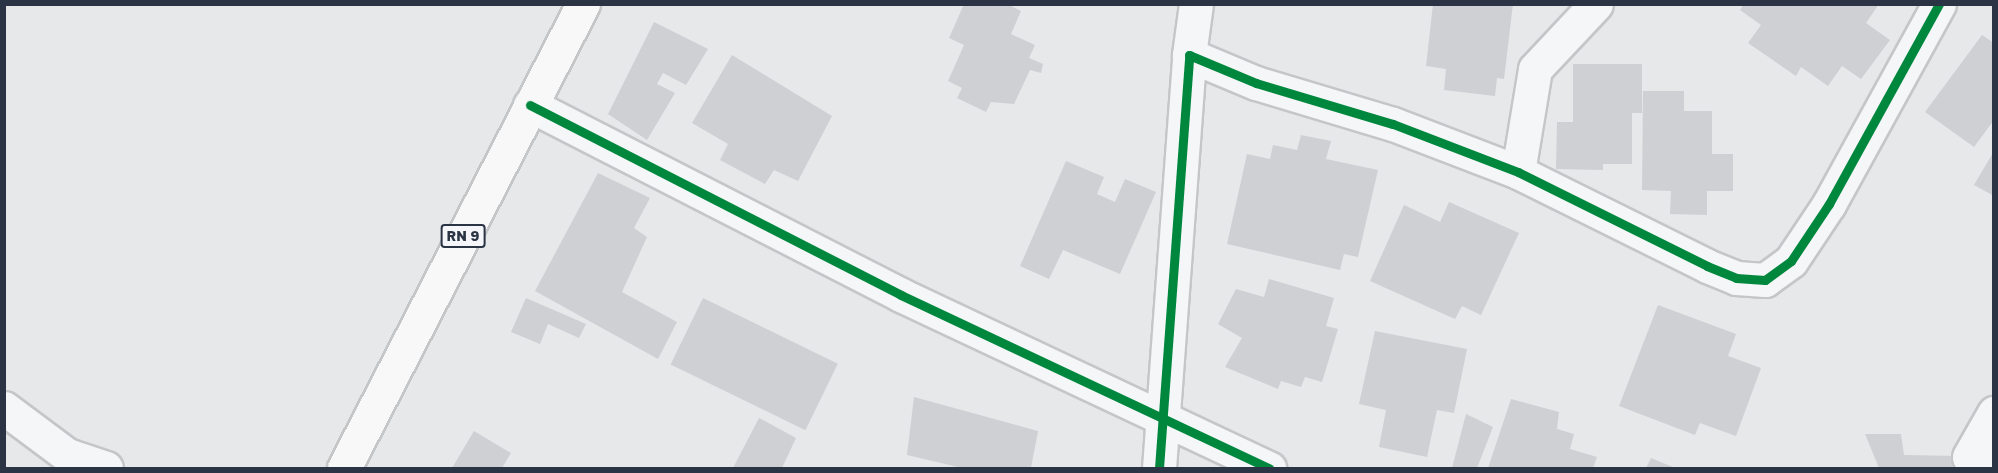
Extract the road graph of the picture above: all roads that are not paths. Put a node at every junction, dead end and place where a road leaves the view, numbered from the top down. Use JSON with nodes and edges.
{"nodes":[{"id":1,"x":583,"y":4,"type":"edge"},
{"id":2,"x":1196,"y":4,"type":"edge"},
{"id":3,"x":1596,"y":4,"type":"edge"},
{"id":4,"x":1939,"y":4,"type":"edge"},
{"id":5,"x":1189,"y":55,"type":"junction"},
{"id":6,"x":530,"y":105,"type":"junction"},
{"id":7,"x":1518,"y":172,"type":"junction"},
{"id":8,"x":4,"y":408,"type":"edge"},
{"id":9,"x":1994,"y":413,"type":"edge"},
{"id":10,"x":1162,"y":420,"type":"junction"},
{"id":11,"x":106,"y":468,"type":"edge"},
{"id":12,"x":344,"y":468,"type":"edge"},
{"id":13,"x":1159,"y":468,"type":"edge"},
{"id":14,"x":1269,"y":468,"type":"edge"},
{"id":15,"x":1993,"y":468,"type":"edge"}],
"edges":[{"from":1,"to":6,"type":"main road","number":"RN 9"},
{"from":2,"to":5,"type":"street"},
{"from":3,"to":7,"type":"street"},
{"from":4,"to":7,"type":"street"},
{"from":5,"to":7,"type":"street"},
{"from":5,"to":10,"type":"street"},
{"from":6,"to":10,"type":"street"},
{"from":6,"to":12,"type":"main road","number":"RN 9"},
{"from":8,"to":11,"type":"street"},
{"from":9,"to":15,"type":"street"},
{"from":10,"to":13,"type":"street"},
{"from":10,"to":14,"type":"street"}]}
